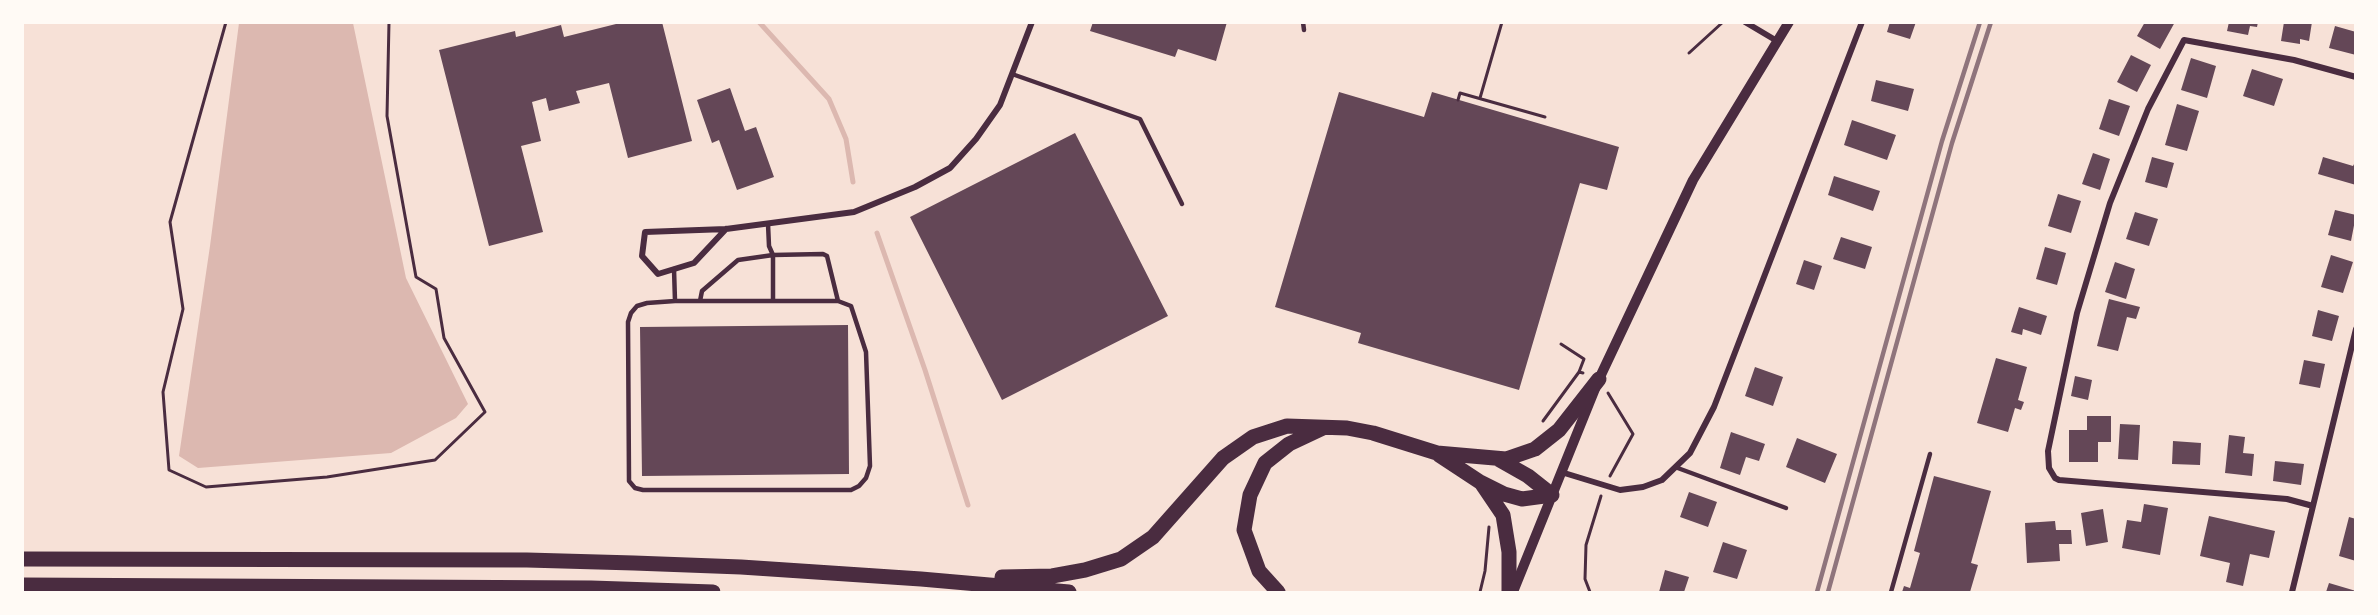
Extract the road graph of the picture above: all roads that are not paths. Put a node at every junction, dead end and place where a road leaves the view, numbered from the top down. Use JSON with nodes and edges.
{"nodes":[{"id":1,"x":1032,"y":22,"type":"edge"},
{"id":2,"x":1303,"y":22,"type":"edge"},
{"id":3,"x":1745,"y":22,"type":"edge"},
{"id":4,"x":1789,"y":22,"type":"edge"},
{"id":5,"x":1862,"y":22,"type":"edge"},
{"id":6,"x":1304,"y":30,"type":"dead end"},
{"id":7,"x":1777,"y":41,"type":"junction"},
{"id":8,"x":1012,"y":74,"type":"junction"},
{"id":9,"x":2355,"y":77,"type":"edge"},
{"id":10,"x":1182,"y":204,"type":"dead end"},
{"id":11,"x":768,"y":224,"type":"junction"},
{"id":12,"x":726,"y":229,"type":"junction"},
{"id":13,"x":773,"y":255,"type":"junction"},
{"id":14,"x":674,"y":269,"type":"junction"},
{"id":15,"x":700,"y":301,"type":"junction"},
{"id":16,"x":773,"y":301,"type":"junction"},
{"id":17,"x":838,"y":301,"type":"junction"},
{"id":18,"x":675,"y":302,"type":"junction"},
{"id":19,"x":2355,"y":328,"type":"edge"},
{"id":20,"x":1599,"y":379,"type":"junction"},
{"id":21,"x":1326,"y":426,"type":"junction"},
{"id":22,"x":1437,"y":453,"type":"junction"},
{"id":23,"x":1930,"y":454,"type":"dead end"},
{"id":24,"x":1498,"y":459,"type":"junction"},
{"id":25,"x":1675,"y":467,"type":"junction"},
{"id":26,"x":1561,"y":472,"type":"junction"},
{"id":27,"x":1480,"y":482,"type":"junction"},
{"id":28,"x":1552,"y":495,"type":"junction"},
{"id":29,"x":2313,"y":506,"type":"junction"},
{"id":30,"x":1786,"y":508,"type":"dead end"},
{"id":31,"x":22,"y":559,"type":"edge"},
{"id":32,"x":921,"y":579,"type":"junction"},
{"id":33,"x":22,"y":585,"type":"edge"},
{"id":34,"x":712,"y":592,"type":"edge"},
{"id":35,"x":1069,"y":592,"type":"edge"},
{"id":36,"x":1278,"y":592,"type":"edge"},
{"id":37,"x":1511,"y":592,"type":"edge"},
{"id":38,"x":1891,"y":592,"type":"edge"},
{"id":39,"x":2292,"y":592,"type":"edge"}],
"edges":[{"from":1,"to":8,"type":"street"},
{"from":2,"to":6,"type":"lane"},
{"from":3,"to":7,"type":"street"},
{"from":4,"to":7,"type":"street"},
{"from":5,"to":25,"type":"street"},
{"from":7,"to":20,"type":"street"},
{"from":8,"to":10,"type":"lane"},
{"from":8,"to":11,"type":"street"},
{"from":9,"to":29,"type":"street"},
{"from":11,"to":12,"type":"street"},
{"from":11,"to":13,"type":"lane"},
{"from":12,"to":14,"type":"street"},
{"from":12,"to":14,"type":"street"},
{"from":13,"to":15,"type":"lane"},
{"from":13,"to":16,"type":"lane"},
{"from":13,"to":17,"type":"lane"},
{"from":14,"to":18,"type":"lane"},
{"from":15,"to":16,"type":"lane"},
{"from":15,"to":18,"type":"lane"},
{"from":16,"to":17,"type":"lane"},
{"from":17,"to":18,"type":"lane"},
{"from":19,"to":29,"type":"street"},
{"from":20,"to":24,"type":"highway"},
{"from":20,"to":26,"type":"street"},
{"from":21,"to":22,"type":"highway"},
{"from":21,"to":32,"type":"highway"},
{"from":21,"to":36,"type":"highway"},
{"from":22,"to":24,"type":"highway"},
{"from":22,"to":27,"type":"highway"},
{"from":23,"to":38,"type":"lane"},
{"from":24,"to":28,"type":"highway"},
{"from":25,"to":26,"type":"street"},
{"from":25,"to":30,"type":"lane"},
{"from":26,"to":28,"type":"street"},
{"from":27,"to":28,"type":"highway"},
{"from":27,"to":37,"type":"highway"},
{"from":28,"to":37,"type":"street"},
{"from":29,"to":39,"type":"street"},
{"from":31,"to":32,"type":"highway"},
{"from":32,"to":35,"type":"highway"},
{"from":33,"to":34,"type":"highway"}]}
